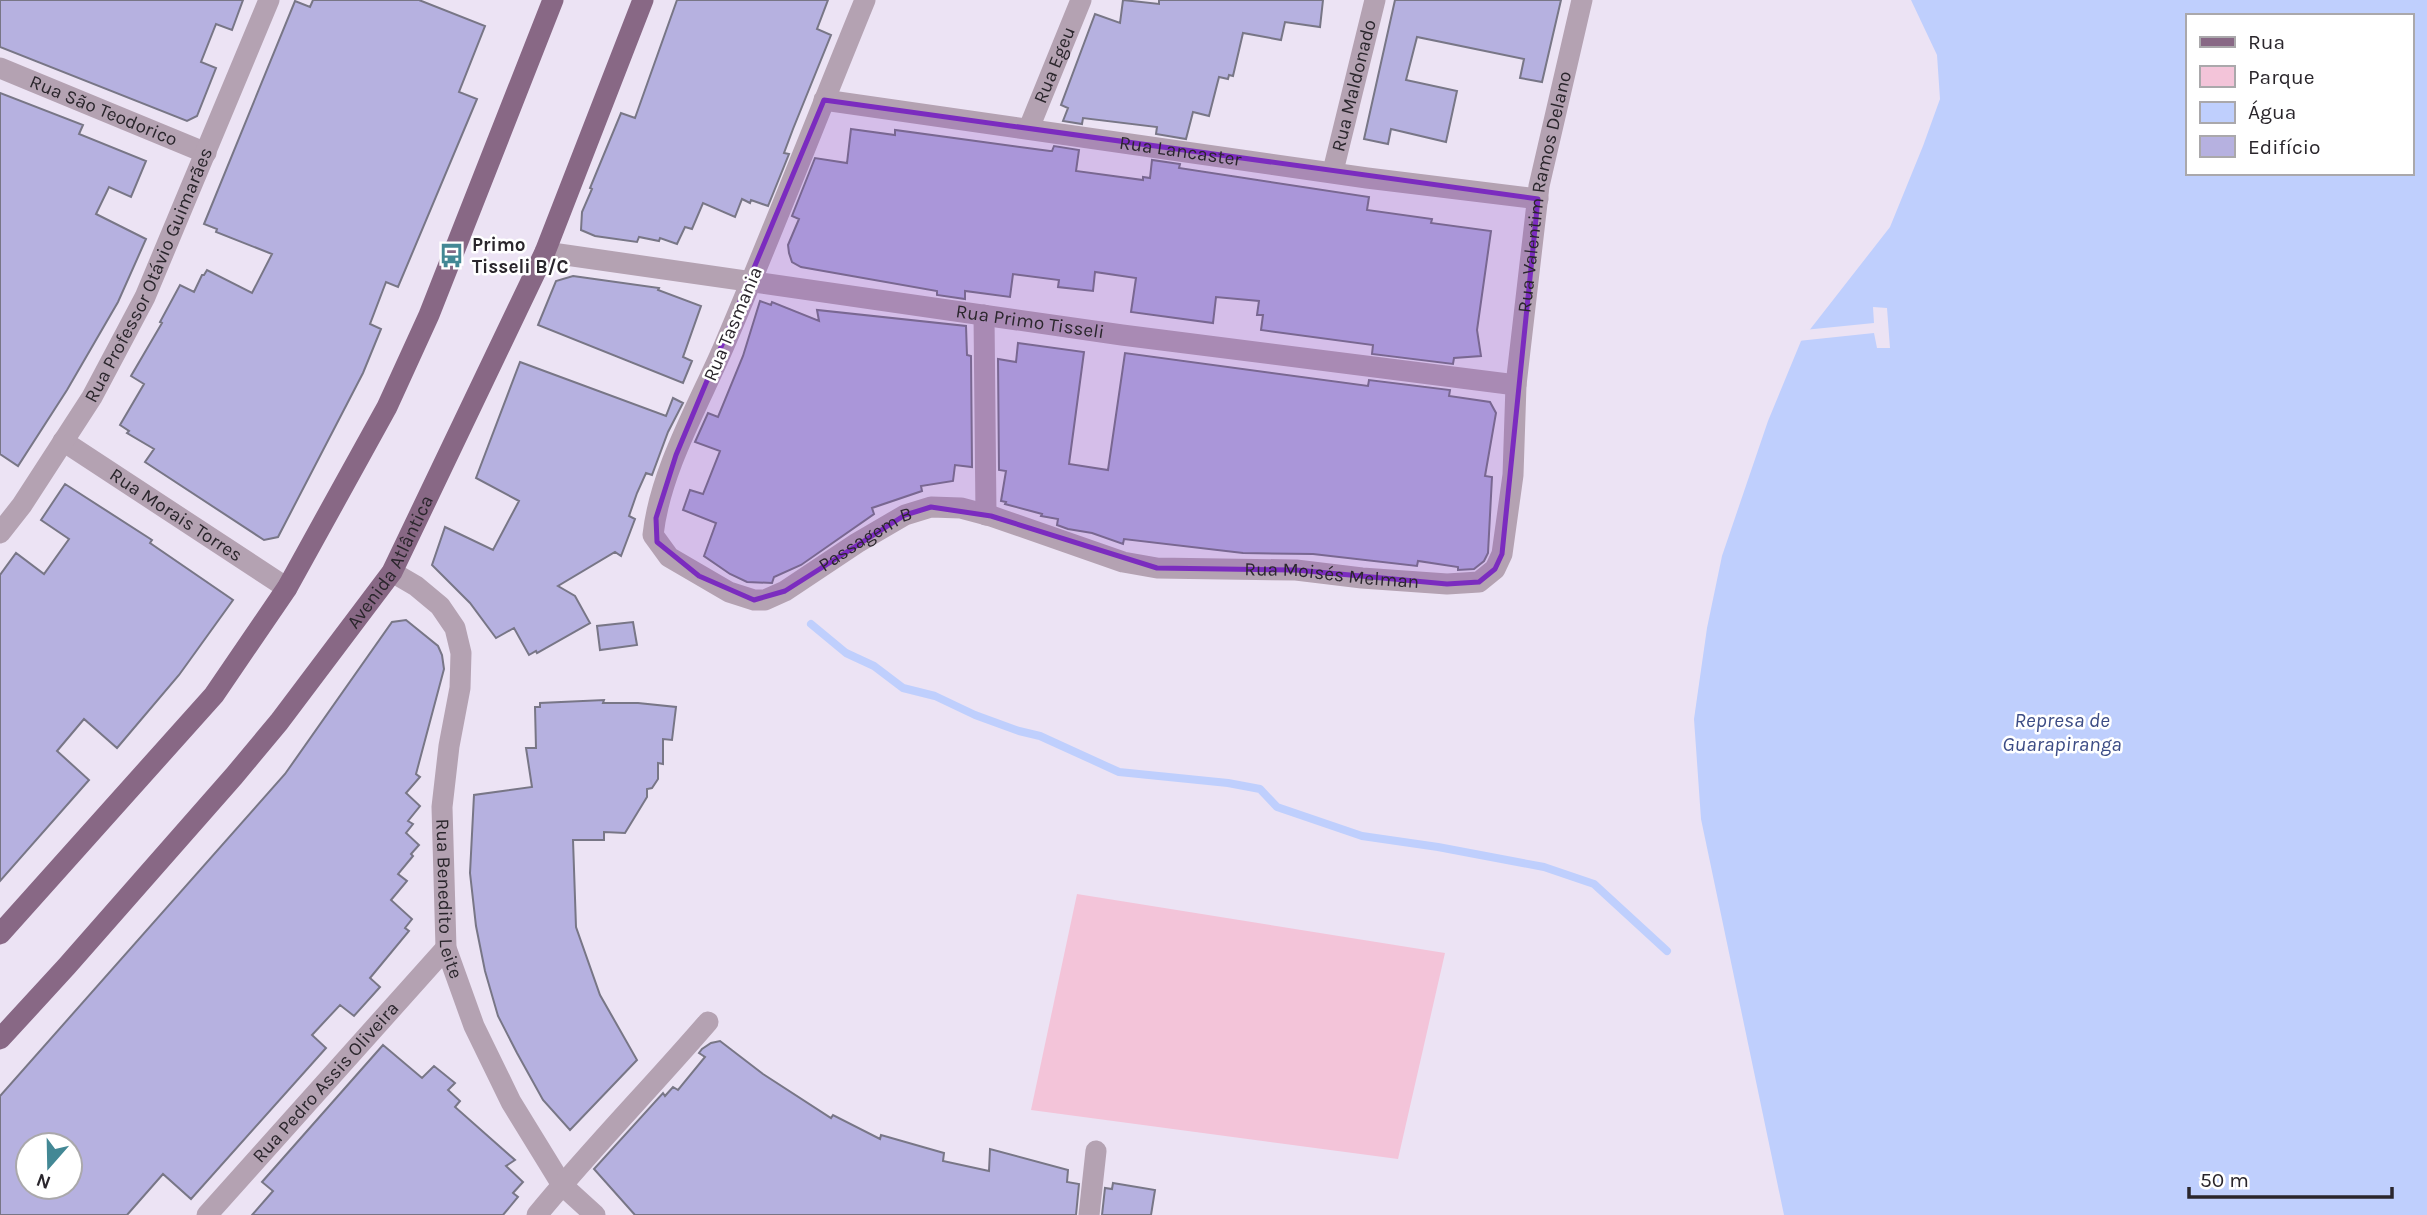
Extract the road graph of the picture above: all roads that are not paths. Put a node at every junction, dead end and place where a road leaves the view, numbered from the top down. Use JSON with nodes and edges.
{"nodes":[{"id":1,"x":269,"y":0,"type":"edge"},
{"id":2,"x":553,"y":0,"type":"edge"},
{"id":3,"x":643,"y":0,"type":"edge"},
{"id":4,"x":865,"y":0,"type":"edge"},
{"id":5,"x":1081,"y":0,"type":"edge"},
{"id":6,"x":1375,"y":0,"type":"edge"},
{"id":7,"x":1581,"y":0,"type":"edge"},
{"id":8,"x":0,"y":68,"type":"edge"},
{"id":9,"x":824,"y":100,"type":"junction"},
{"id":10,"x":1028,"y":128,"type":"junction"},
{"id":11,"x":206,"y":153,"type":"junction"},
{"id":12,"x":1334,"y":171,"type":"junction"},
{"id":13,"x":1538,"y":200,"type":"junction"},
{"id":14,"x":545,"y":252,"type":"junction"},
{"id":15,"x":751,"y":281,"type":"junction"},
{"id":16,"x":984,"y":315,"type":"junction"},
{"id":17,"x":1516,"y":385,"type":"junction"},
{"id":18,"x":63,"y":441,"type":"junction"},
{"id":19,"x":986,"y":515,"type":"junction"},
{"id":20,"x":0,"y":533,"type":"edge"},
{"id":21,"x":392,"y":572,"type":"junction"},
{"id":22,"x":286,"y":588,"type":"junction"},
{"id":23,"x":754,"y":600,"type":"joint"},
{"id":24,"x":0,"y":934,"type":"edge"},
{"id":25,"x":446,"y":948,"type":"junction"},
{"id":26,"x":708,"y":1021,"type":"dead end"},
{"id":27,"x":0,"y":1040,"type":"edge"},
{"id":28,"x":1096,"y":1151,"type":"dead end"},
{"id":29,"x":562,"y":1185,"type":"junction"},
{"id":30,"x":207,"y":1215,"type":"edge"},
{"id":31,"x":537,"y":1215,"type":"edge"},
{"id":32,"x":595,"y":1215,"type":"edge"},
{"id":33,"x":1089,"y":1215,"type":"edge"}],
"edges":[{"from":1,"to":11,"type":"street","name":"Rua Professor Otávio Guimarães"},
{"from":2,"to":22,"type":"main road"},
{"from":3,"to":14,"type":"main road","name":"Avenida Atlântica"},
{"from":4,"to":9,"type":"street","name":"Rua Tasmania"},
{"from":5,"to":10,"type":"street","name":"Rua Egeu"},
{"from":6,"to":12,"type":"street","name":"Rua Maldonado"},
{"from":7,"to":13,"type":"street","name":"Rua Valentim Ramos Delano"},
{"from":8,"to":11,"type":"street","name":"Rua São Teodorico"},
{"from":9,"to":10,"type":"street","name":"Rua Lancaster"},
{"from":9,"to":15,"type":"street","name":"Rua Tasmania"},
{"from":10,"to":12,"type":"street","name":"Rua Lancaster"},
{"from":11,"to":18,"type":"street","name":"Rua Professor Otávio Guimarães"},
{"from":12,"to":13,"type":"street","name":"Rua Lancaster"},
{"from":13,"to":17,"type":"street","name":"Rua Valentim Ramos Delano"},
{"from":14,"to":15,"type":"street","name":"Rua Primo Tisseli"},
{"from":14,"to":21,"type":"main road","name":"Avenida Atlântica"},
{"from":15,"to":16,"type":"street","name":"Rua Primo Tisseli"},
{"from":15,"to":23,"type":"street","name":"Rua Tasmania"},
{"from":16,"to":17,"type":"street","name":"Rua Primo Tisseli"},
{"from":16,"to":19,"type":"street"},
{"from":17,"to":19,"type":"street","name":"Rua Moisés Melman"},
{"from":18,"to":20,"type":"street","name":"Rua Professor Otávio Guimarães"},
{"from":18,"to":22,"type":"street","name":"Rua Morais Torres"},
{"from":19,"to":23,"type":"street","name":"Passagem B"},
{"from":21,"to":25,"type":"street","name":"Rua Benedito Leite"},
{"from":21,"to":27,"type":"main road","name":"Avenida Atlântica"},
{"from":22,"to":24,"type":"main road"},
{"from":25,"to":29,"type":"street","name":"Rua Benedito Leite"},
{"from":25,"to":30,"type":"street","name":"Rua Pedro Assis Oliveira"},
{"from":26,"to":29,"type":"street"},
{"from":28,"to":33,"type":"street"},
{"from":29,"to":31,"type":"street"},
{"from":29,"to":32,"type":"street","name":"Rua Benedito Leite"}]}
